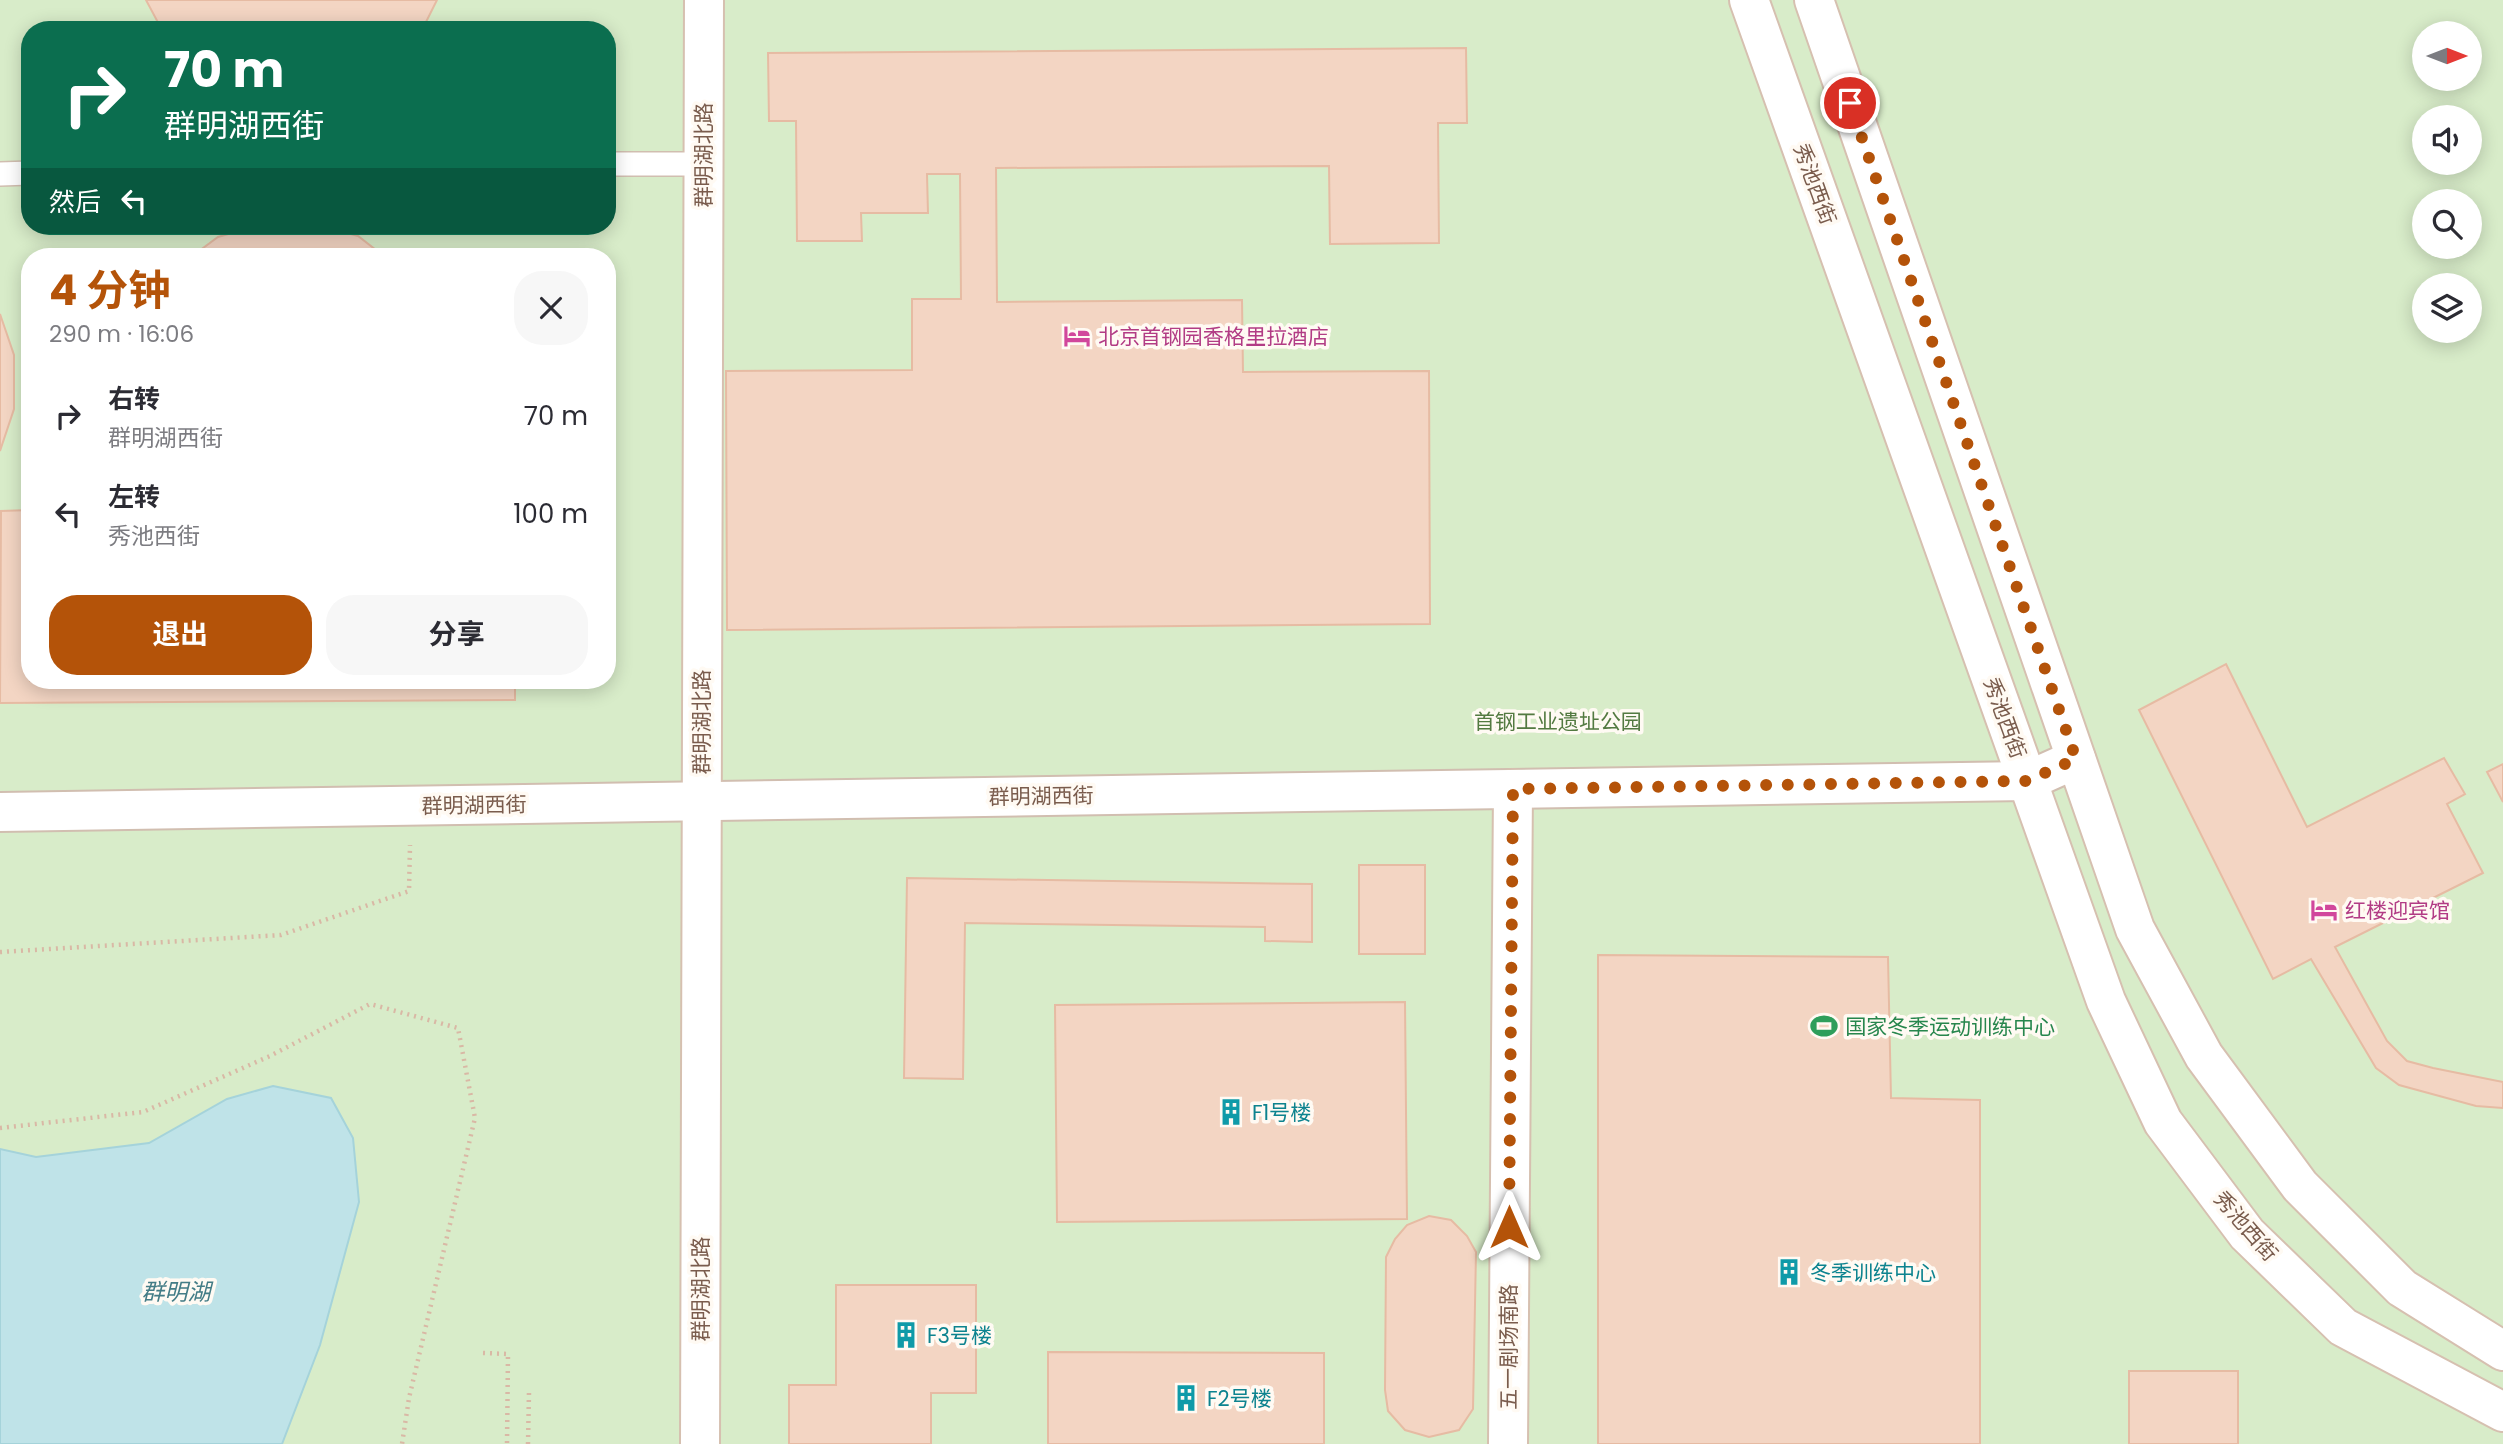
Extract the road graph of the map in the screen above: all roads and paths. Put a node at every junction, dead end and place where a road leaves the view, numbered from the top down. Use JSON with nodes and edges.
{"nodes":[{"id":1,"x":704,"y":0,"type":"edge"},
{"id":2,"x":1749,"y":0,"type":"edge"},
{"id":3,"x":1814,"y":0,"type":"edge"},
{"id":4,"x":616,"y":164,"type":"edge"},
{"id":5,"x":703,"y":164,"type":"junction"},
{"id":6,"x":21,"y":173,"type":"edge"},
{"id":7,"x":0,"y":174,"type":"edge"},
{"id":8,"x":2076,"y":759,"type":"junction"},
{"id":9,"x":2027,"y":781,"type":"junction"},
{"id":10,"x":1513,"y":789,"type":"junction"},
{"id":11,"x":701,"y":802,"type":"junction"},
{"id":12,"x":411,"y":806,"type":"junction"},
{"id":13,"x":0,"y":812,"type":"edge"},
{"id":14,"x":0,"y":952,"type":"edge"},
{"id":15,"x":0,"y":1128,"type":"edge"},
{"id":16,"x":2503,"y":1350,"type":"edge"},
{"id":17,"x":483,"y":1353,"type":"dead end"},
{"id":18,"x":529,"y":1392,"type":"dead end"},
{"id":19,"x":2503,"y":1412,"type":"edge"},
{"id":20,"x":402,"y":1444,"type":"edge"},
{"id":21,"x":507,"y":1444,"type":"edge"},
{"id":22,"x":528,"y":1444,"type":"edge"},
{"id":23,"x":700,"y":1444,"type":"edge"},
{"id":24,"x":1508,"y":1444,"type":"edge"}],
"edges":[{"from":1,"to":5,"type":"street","name":"群明湖北路"},
{"from":2,"to":9,"type":"street","name":"秀池西街"},
{"from":3,"to":8,"type":"street"},
{"from":4,"to":5,"type":"lane"},
{"from":5,"to":11,"type":"street","name":"群明湖北路"},
{"from":6,"to":7,"type":"lane"},
{"from":8,"to":9,"type":"street","name":"群明湖西街"},
{"from":8,"to":16,"type":"street"},
{"from":9,"to":10,"type":"street","name":"群明湖西街"},
{"from":9,"to":19,"type":"street","name":"秀池西街"},
{"from":10,"to":11,"type":"street","name":"群明湖西街"},
{"from":10,"to":24,"type":"street","name":"五一剧场南路"},
{"from":11,"to":12,"type":"street","name":"群明湖西街"},
{"from":11,"to":23,"type":"street","name":"群明湖北路"},
{"from":12,"to":13,"type":"street","name":"群明湖西街"},
{"from":12,"to":14,"type":"path"},
{"from":15,"to":20,"type":"path"},
{"from":17,"to":21,"type":"path"},
{"from":18,"to":22,"type":"path"}]}
